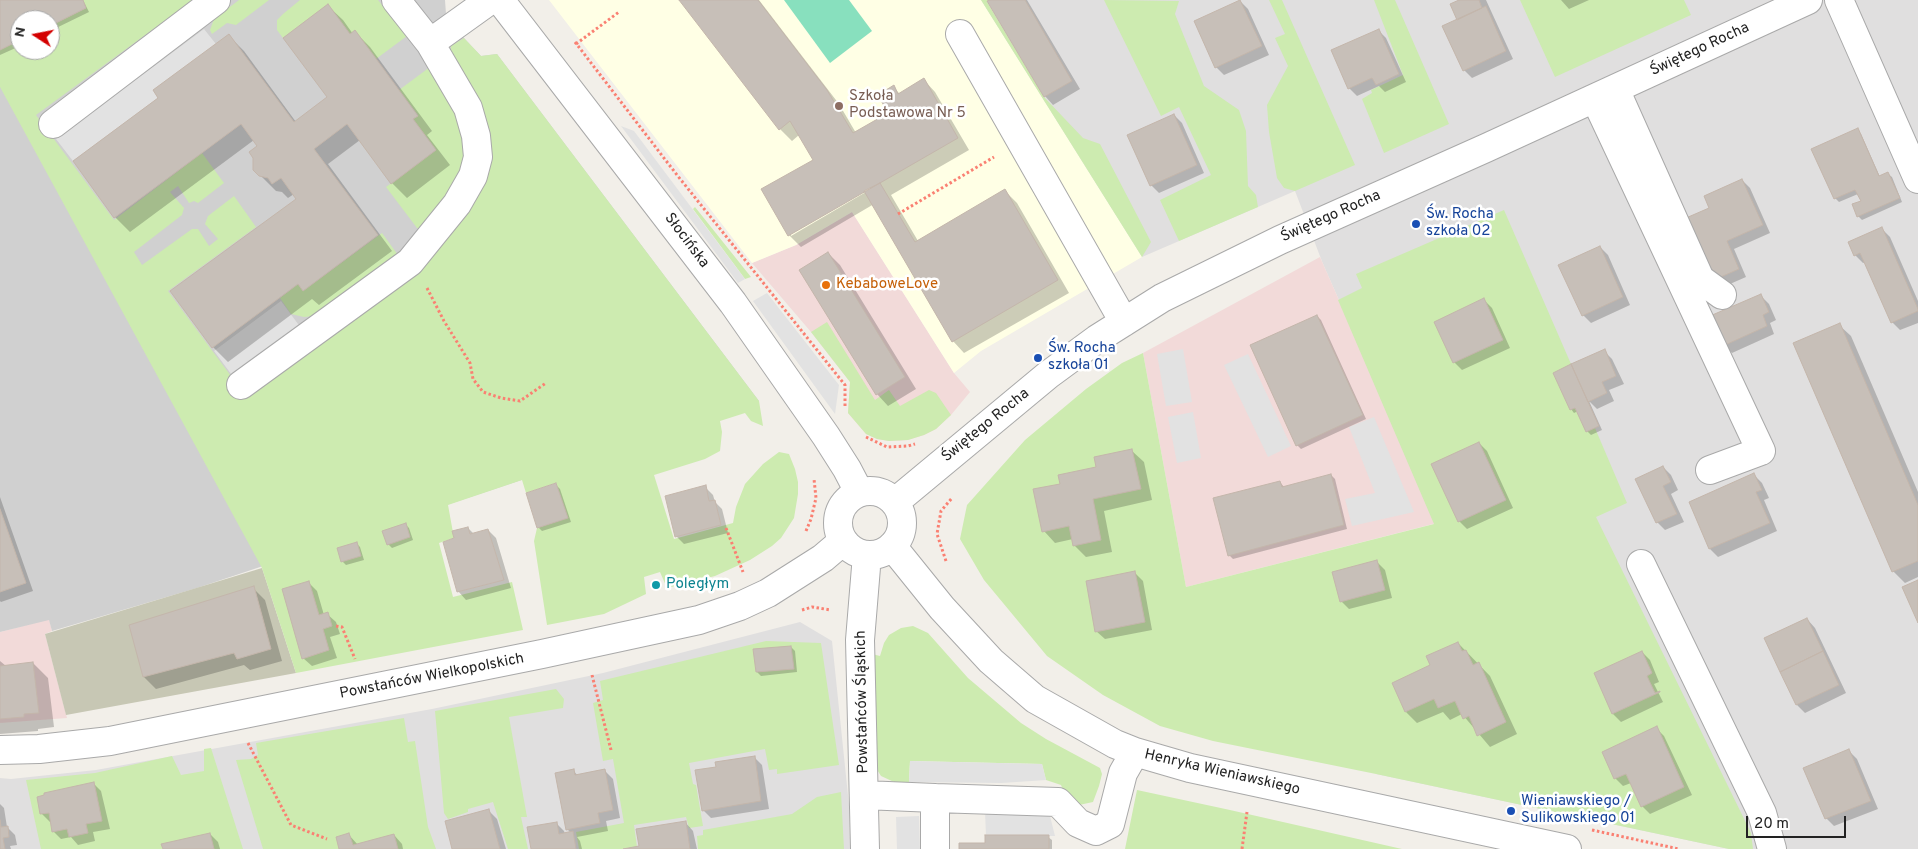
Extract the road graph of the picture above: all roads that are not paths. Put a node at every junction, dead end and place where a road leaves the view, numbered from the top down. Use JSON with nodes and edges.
{"nodes":[{"id":1,"x":216,"y":0,"type":"edge"},
{"id":2,"x":396,"y":0,"type":"edge"},
{"id":3,"x":490,"y":0,"type":"edge"},
{"id":4,"x":500,"y":0,"type":"edge"},
{"id":5,"x":1808,"y":0,"type":"edge"},
{"id":6,"x":1839,"y":0,"type":"edge"},
{"id":7,"x":960,"y":34,"type":"dead end"},
{"id":8,"x":430,"y":43,"type":"junction"},
{"id":9,"x":1605,"y":93,"type":"junction"},
{"id":10,"x":53,"y":124,"type":"dead end"},
{"id":11,"x":1918,"y":179,"type":"edge"},
{"id":12,"x":1722,"y":295,"type":"dead end"},
{"id":13,"x":1124,"y":322,"type":"junction"},
{"id":14,"x":242,"y":385,"type":"dead end"},
{"id":15,"x":1710,"y":470,"type":"dead end"},
{"id":16,"x":859,"y":492,"type":"junction"},
{"id":17,"x":894,"y":502,"type":"junction"},
{"id":18,"x":843,"y":541,"type":"junction"},
{"id":19,"x":880,"y":550,"type":"junction"},
{"id":20,"x":1641,"y":564,"type":"dead end"},
{"id":21,"x":0,"y":750,"type":"edge"},
{"id":22,"x":1135,"y":752,"type":"junction"},
{"id":23,"x":864,"y":795,"type":"junction"},
{"id":24,"x":935,"y":798,"type":"junction"},
{"id":25,"x":1575,"y":838,"type":"edge"},
{"id":26,"x":865,"y":849,"type":"edge"},
{"id":27,"x":935,"y":849,"type":"edge"},
{"id":28,"x":1772,"y":849,"type":"edge"}],
"edges":[{"from":1,"to":10,"type":"street"},
{"from":2,"to":8,"type":"street"},
{"from":3,"to":8,"type":"street"},
{"from":4,"to":16,"type":"street","name":"Słocińska"},
{"from":5,"to":9,"type":"street","name":"Świętego Rocha"},
{"from":6,"to":11,"type":"street"},
{"from":7,"to":13,"type":"street"},
{"from":8,"to":14,"type":"street"},
{"from":9,"to":12,"type":"street"},
{"from":9,"to":13,"type":"street","name":"Świętego Rocha"},
{"from":9,"to":15,"type":"street"},
{"from":13,"to":17,"type":"street","name":"Świętego Rocha"},
{"from":16,"to":17,"type":"street"},
{"from":16,"to":18,"type":"street"},
{"from":17,"to":19,"type":"street"},
{"from":18,"to":19,"type":"street"},
{"from":18,"to":21,"type":"street","name":"Powstańców Wielkopolskich"},
{"from":19,"to":22,"type":"street","name":"Henryka Wieniawskiego"},
{"from":19,"to":23,"type":"street","name":"Powstańców Śląskich"},
{"from":20,"to":28,"type":"street"},
{"from":22,"to":24,"type":"street"},
{"from":22,"to":25,"type":"street","name":"Henryka Wieniawskiego"},
{"from":23,"to":24,"type":"street"},
{"from":23,"to":26,"type":"street","name":"Powstańców Śląskich"},
{"from":24,"to":27,"type":"street"}]}
